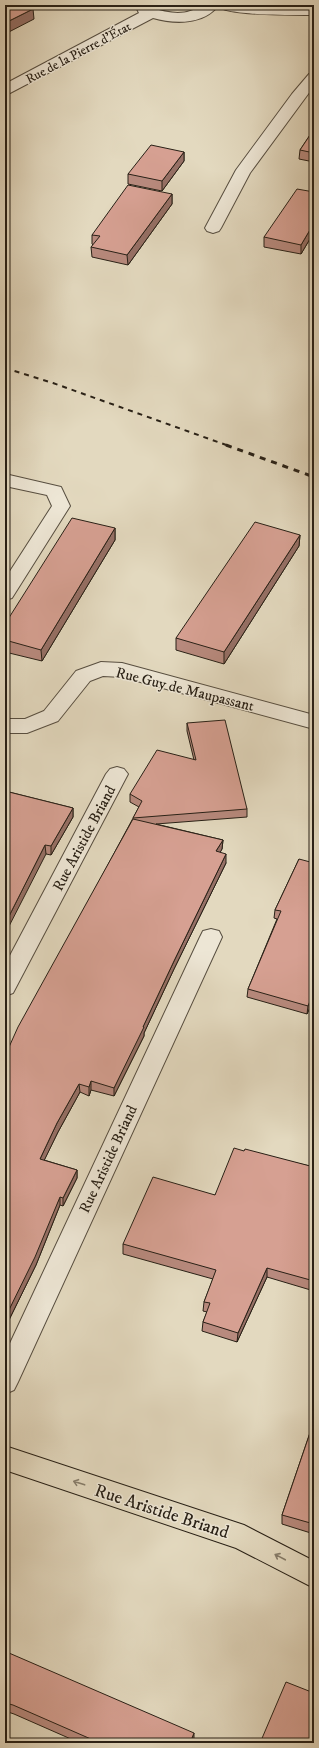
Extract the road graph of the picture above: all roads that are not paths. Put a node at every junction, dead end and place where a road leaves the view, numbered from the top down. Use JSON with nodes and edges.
{"nodes":[{"id":1,"x":211,"y":5,"type":"edge"},
{"id":2,"x":224,"y":5,"type":"edge"},
{"id":3,"x":146,"y":9,"type":"edge"},
{"id":4,"x":314,"y":11,"type":"edge"},
{"id":5,"x":314,"y":77,"type":"edge"},
{"id":6,"x":5,"y":90,"type":"edge"},
{"id":7,"x":213,"y":228,"type":"dead end"},
{"id":8,"x":5,"y":480,"type":"edge"},
{"id":9,"x":5,"y":594,"type":"edge"},
{"id":10,"x":314,"y":722,"type":"edge"},
{"id":11,"x":5,"y":726,"type":"edge"},
{"id":12,"x":118,"y":774,"type":"dead end"},
{"id":13,"x":211,"y":937,"type":"dead end"},
{"id":14,"x":5,"y":987,"type":"edge"},
{"id":15,"x":5,"y":1382,"type":"edge"},
{"id":16,"x":5,"y":1458,"type":"edge"},
{"id":17,"x":314,"y":1575,"type":"edge"}],
"edges":[{"from":1,"to":3,"type":"street"},
{"from":2,"to":4,"type":"street"},
{"from":3,"to":6,"type":"street","name":"Rue de la Pierre d'État"},
{"from":5,"to":7,"type":"street"},
{"from":8,"to":9,"type":"street"},
{"from":10,"to":11,"type":"street","name":"Rue Guy de Maupassant"},
{"from":12,"to":14,"type":"street","name":"Rue Aristide Briand"},
{"from":13,"to":15,"type":"street","name":"Rue Aristide Briand"},
{"from":17,"to":16,"type":"main road","name":"Rue Aristide Briand","one_way":true}]}
